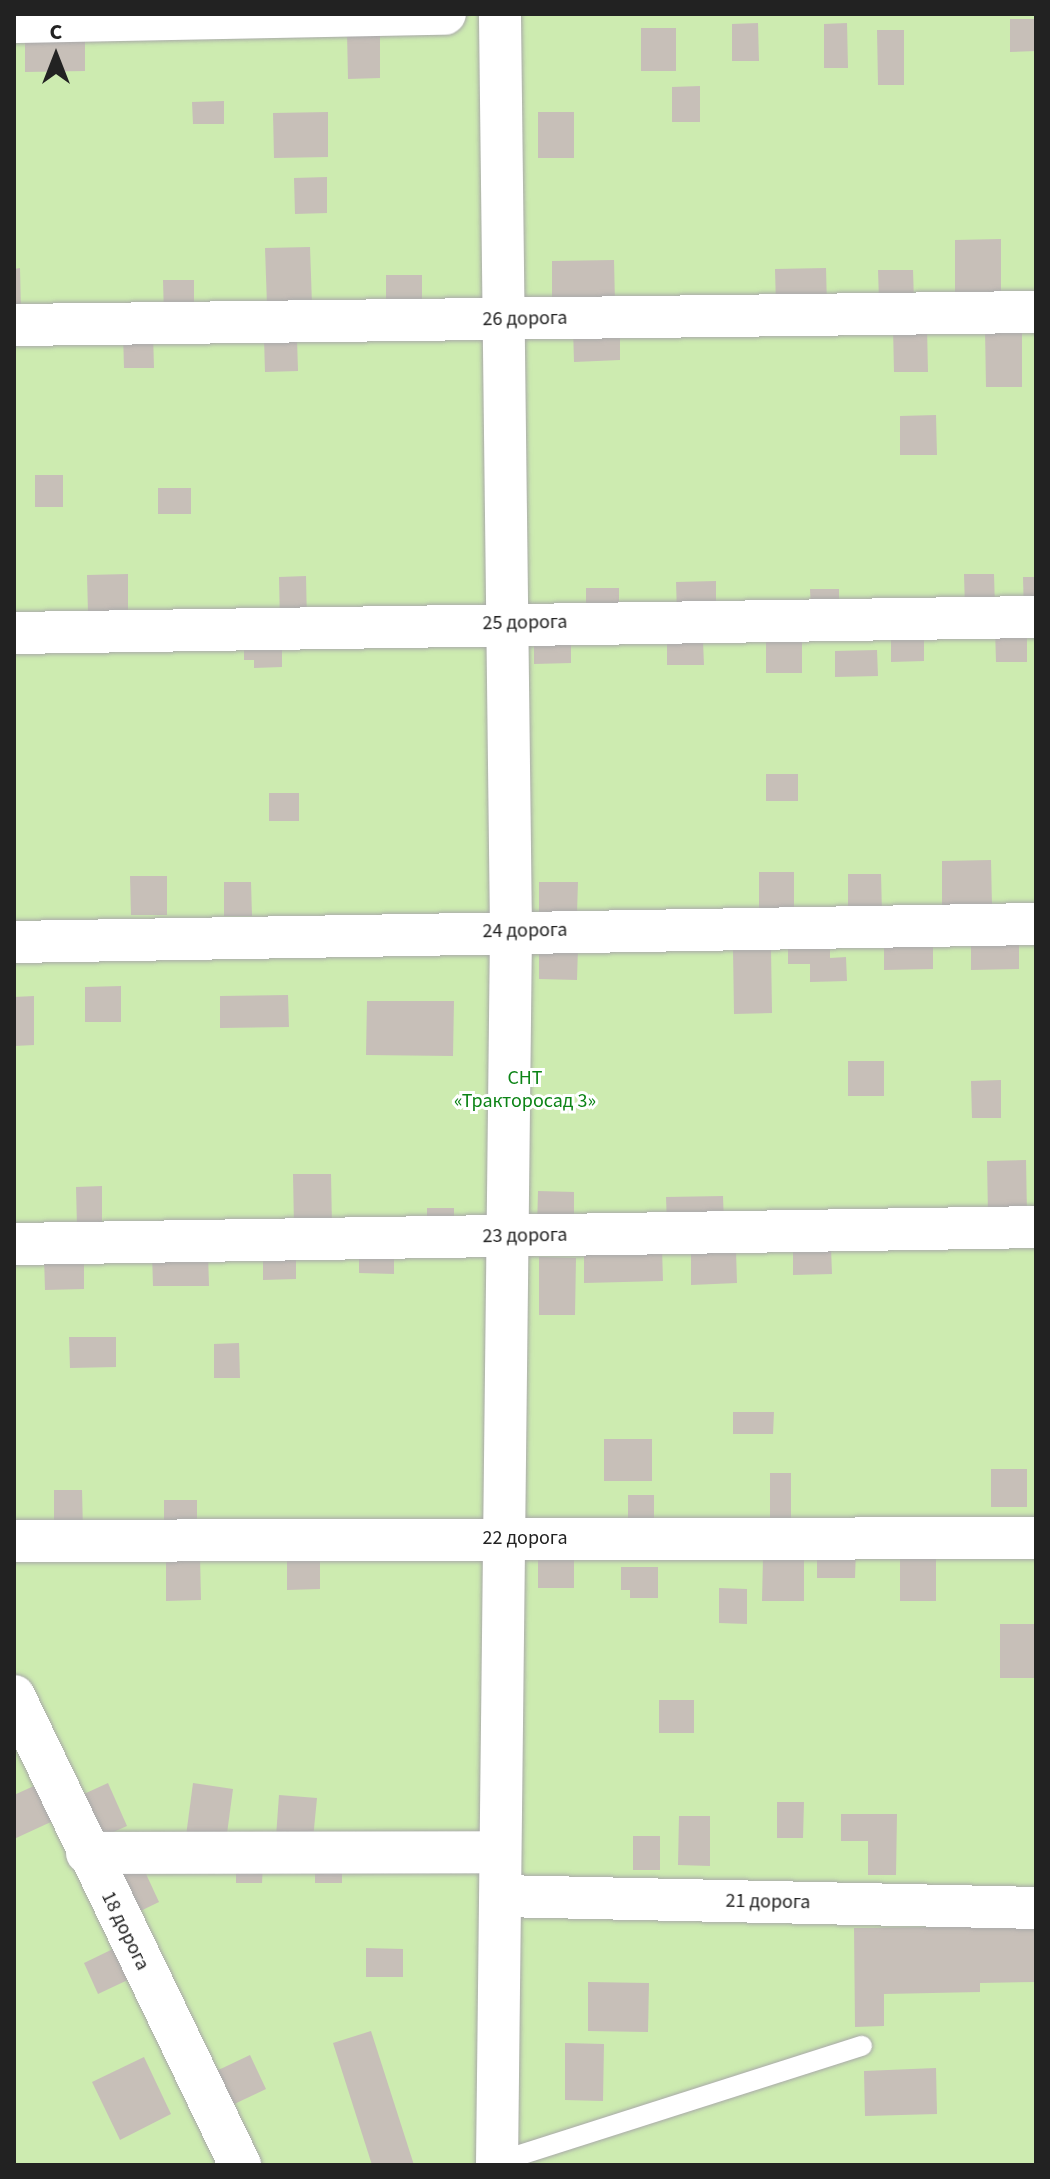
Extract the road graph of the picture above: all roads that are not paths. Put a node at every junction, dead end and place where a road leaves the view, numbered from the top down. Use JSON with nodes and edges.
{"nodes":[{"id":1,"x":445,"y":14,"type":"edge"},
{"id":2,"x":500,"y":14,"type":"edge"},
{"id":3,"x":14,"y":22,"type":"edge"},
{"id":4,"x":1036,"y":312,"type":"edge"},
{"id":5,"x":501,"y":319,"type":"junction"},
{"id":6,"x":14,"y":325,"type":"edge"},
{"id":7,"x":1036,"y":617,"type":"edge"},
{"id":8,"x":503,"y":623,"type":"junction"},
{"id":9,"x":14,"y":633,"type":"edge"},
{"id":10,"x":1036,"y":924,"type":"edge"},
{"id":11,"x":511,"y":931,"type":"junction"},
{"id":12,"x":14,"y":942,"type":"edge"},
{"id":13,"x":1036,"y":1227,"type":"edge"},
{"id":14,"x":508,"y":1237,"type":"junction"},
{"id":15,"x":14,"y":1244,"type":"edge"},
{"id":16,"x":505,"y":1537,"type":"junction"},
{"id":17,"x":1036,"y":1538,"type":"edge"},
{"id":18,"x":14,"y":1541,"type":"edge"},
{"id":19,"x":14,"y":1696,"type":"edge"},
{"id":20,"x":500,"y":1852,"type":"junction"},
{"id":21,"x":87,"y":1853,"type":"junction"},
{"id":22,"x":501,"y":1896,"type":"junction"},
{"id":23,"x":1036,"y":1908,"type":"edge"},
{"id":24,"x":862,"y":2046,"type":"dead end"},
{"id":25,"x":498,"y":2164,"type":"edge"},
{"id":26,"x":240,"y":2165,"type":"edge"}],
"edges":[{"from":1,"to":3,"type":"street"},
{"from":2,"to":5,"type":"street"},
{"from":4,"to":5,"type":"street","name":"26 дорога"},
{"from":5,"to":6,"type":"street","name":"26 дорога"},
{"from":5,"to":8,"type":"street"},
{"from":7,"to":8,"type":"street","name":"25 дорога"},
{"from":8,"to":9,"type":"street","name":"25 дорога"},
{"from":8,"to":11,"type":"street"},
{"from":10,"to":11,"type":"street","name":"24 дорога"},
{"from":11,"to":12,"type":"street","name":"24 дорога"},
{"from":11,"to":14,"type":"street"},
{"from":13,"to":14,"type":"street","name":"23 дорога"},
{"from":14,"to":15,"type":"street","name":"23 дорога"},
{"from":14,"to":16,"type":"street"},
{"from":16,"to":17,"type":"street","name":"22 дорога"},
{"from":16,"to":18,"type":"street","name":"22 дорога"},
{"from":16,"to":20,"type":"street"},
{"from":19,"to":21,"type":"street","name":"18 дорога"},
{"from":20,"to":21,"type":"street"},
{"from":20,"to":22,"type":"street"},
{"from":21,"to":26,"type":"street","name":"18 дорога"},
{"from":22,"to":23,"type":"street","name":"21 дорога"},
{"from":22,"to":25,"type":"street"},
{"from":24,"to":25,"type":"lane"}]}
